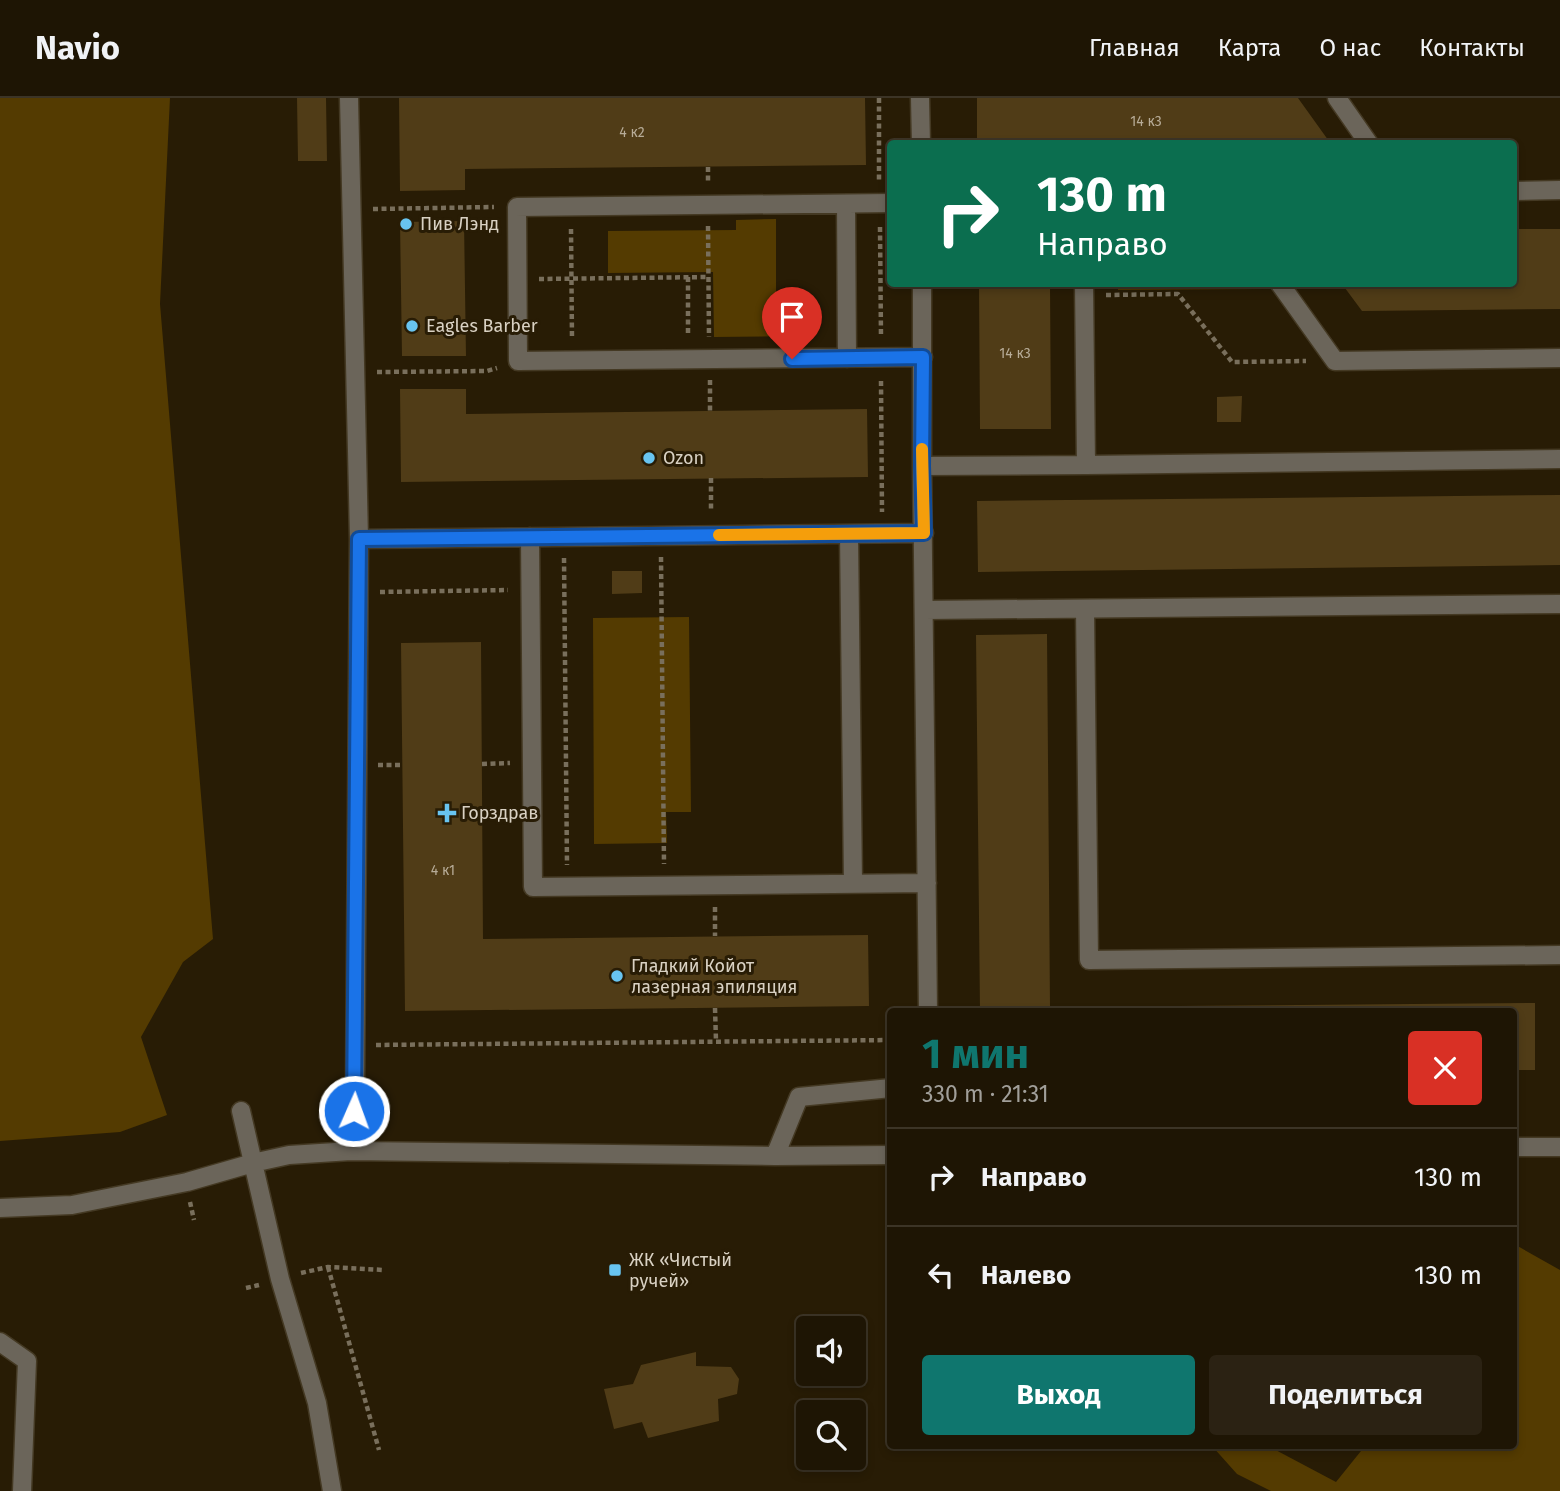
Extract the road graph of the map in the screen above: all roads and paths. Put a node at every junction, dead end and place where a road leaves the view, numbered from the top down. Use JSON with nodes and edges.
{"nodes":[{"id":1,"x":349,"y":98,"type":"edge"},
{"id":2,"x":879,"y":98,"type":"edge"},
{"id":3,"x":920,"y":98,"type":"edge"},
{"id":4,"x":1337,"y":98,"type":"edge"},
{"id":5,"x":921,"y":140,"type":"edge"},
{"id":6,"x":1366,"y":140,"type":"edge"},
{"id":7,"x":879,"y":166,"type":"dead end"},
{"id":8,"x":708,"y":167,"type":"dead end"},
{"id":9,"x":1560,"y":190,"type":"edge"},
{"id":10,"x":1517,"y":191,"type":"edge"},
{"id":11,"x":887,"y":203,"type":"edge"},
{"id":12,"x":708,"y":204,"type":"junction"},
{"id":13,"x":846,"y":204,"type":"junction"},
{"id":14,"x":571,"y":206,"type":"junction"},
{"id":15,"x":517,"y":207,"type":"junction"},
{"id":16,"x":351,"y":209,"type":"junction"},
{"id":17,"x":688,"y":277,"type":"junction"},
{"id":18,"x":709,"y":277,"type":"junction"},
{"id":19,"x":572,"y":278,"type":"junction"},
{"id":20,"x":517,"y":279,"type":"junction"},
{"id":21,"x":922,"y":287,"type":"edge"},
{"id":22,"x":1281,"y":287,"type":"edge"},
{"id":23,"x":1084,"y":289,"type":"edge"},
{"id":24,"x":923,"y":357,"type":"junction"},
{"id":25,"x":847,"y":358,"type":"junction"},
{"id":26,"x":1560,"y":358,"type":"edge"},
{"id":27,"x":689,"y":360,"type":"junction"},
{"id":28,"x":709,"y":360,"type":"junction"},
{"id":29,"x":572,"y":361,"type":"junction"},
{"id":30,"x":1335,"y":361,"type":"junction"},
{"id":31,"x":518,"y":362,"type":"junction"},
{"id":32,"x":355,"y":372,"type":"junction"},
{"id":33,"x":710,"y":411,"type":"dead end"},
{"id":34,"x":1560,"y":459,"type":"edge"},
{"id":35,"x":1086,"y":464,"type":"junction"},
{"id":36,"x":922,"y":466,"type":"junction"},
{"id":37,"x":711,"y":478,"type":"dead end"},
{"id":38,"x":924,"y":533,"type":"junction"},
{"id":39,"x":849,"y":534,"type":"junction"},
{"id":40,"x":711,"y":535,"type":"junction"},
{"id":41,"x":661,"y":536,"type":"junction"},
{"id":42,"x":530,"y":537,"type":"junction"},
{"id":43,"x":564,"y":537,"type":"junction"},
{"id":44,"x":359,"y":539,"type":"junction"},
{"id":45,"x":530,"y":590,"type":"junction"},
{"id":46,"x":358,"y":592,"type":"junction"},
{"id":47,"x":1560,"y":604,"type":"edge"},
{"id":48,"x":1085,"y":609,"type":"junction"},
{"id":49,"x":925,"y":610,"type":"junction"},
{"id":50,"x":927,"y":883,"type":"junction"},
{"id":51,"x":853,"y":884,"type":"junction"},
{"id":52,"x":567,"y":886,"type":"junction"},
{"id":53,"x":664,"y":886,"type":"junction"},
{"id":54,"x":1560,"y":955,"type":"edge"},
{"id":55,"x":715,"y":1008,"type":"dead end"},
{"id":56,"x":929,"y":1008,"type":"edge"},
{"id":57,"x":887,"y":1040,"type":"edge"},
{"id":58,"x":716,"y":1041,"type":"junction"},
{"id":59,"x":354,"y":1045,"type":"junction"},
{"id":60,"x":887,"y":1088,"type":"edge"},
{"id":61,"x":242,"y":1111,"type":"dead end"},
{"id":62,"x":1517,"y":1147,"type":"edge"},
{"id":63,"x":1560,"y":1147,"type":"edge"},
{"id":64,"x":351,"y":1151,"type":"junction"},
{"id":65,"x":887,"y":1155,"type":"edge"},
{"id":66,"x":775,"y":1156,"type":"junction"},
{"id":67,"x":253,"y":1163,"type":"junction"},
{"id":68,"x":190,"y":1201,"type":"dead end"},
{"id":69,"x":0,"y":1208,"type":"edge"},
{"id":70,"x":194,"y":1220,"type":"dead end"},
{"id":71,"x":328,"y":1267,"type":"junction"},
{"id":72,"x":384,"y":1270,"type":"dead end"},
{"id":73,"x":302,"y":1273,"type":"dead end"},
{"id":74,"x":261,"y":1284,"type":"dead end"},
{"id":75,"x":246,"y":1289,"type":"dead end"},
{"id":76,"x":0,"y":1342,"type":"edge"},
{"id":77,"x":379,"y":1450,"type":"dead end"},
{"id":78,"x":22,"y":1491,"type":"edge"},
{"id":79,"x":332,"y":1491,"type":"edge"}],
"edges":[{"from":1,"to":16,"type":"street"},
{"from":2,"to":7,"type":"path"},
{"from":3,"to":5,"type":"street"},
{"from":4,"to":6,"type":"street"},
{"from":8,"to":12,"type":"path"},
{"from":9,"to":10,"type":"street"},
{"from":11,"to":13,"type":"street"},
{"from":12,"to":13,"type":"street"},
{"from":12,"to":14,"type":"street"},
{"from":12,"to":18,"type":"path"},
{"from":13,"to":25,"type":"street"},
{"from":14,"to":15,"type":"street"},
{"from":14,"to":19,"type":"path"},
{"from":15,"to":16,"type":"path"},
{"from":15,"to":20,"type":"street"},
{"from":16,"to":32,"type":"street"},
{"from":17,"to":18,"type":"path"},
{"from":17,"to":19,"type":"path"},
{"from":17,"to":27,"type":"path"},
{"from":18,"to":28,"type":"path"},
{"from":19,"to":20,"type":"path"},
{"from":19,"to":29,"type":"path"},
{"from":20,"to":31,"type":"street"},
{"from":21,"to":24,"type":"street"},
{"from":22,"to":30,"type":"street"},
{"from":23,"to":30,"type":"path"},
{"from":23,"to":35,"type":"street"},
{"from":24,"to":25,"type":"street"},
{"from":24,"to":36,"type":"street"},
{"from":25,"to":28,"type":"street"},
{"from":26,"to":30,"type":"street"},
{"from":27,"to":28,"type":"street"},
{"from":27,"to":29,"type":"street"},
{"from":28,"to":33,"type":"path"},
{"from":29,"to":31,"type":"street"},
{"from":31,"to":32,"type":"path"},
{"from":32,"to":44,"type":"street"},
{"from":34,"to":35,"type":"street"},
{"from":35,"to":36,"type":"street"},
{"from":36,"to":38,"type":"street"},
{"from":37,"to":40,"type":"path"},
{"from":38,"to":39,"type":"street"},
{"from":38,"to":49,"type":"street"},
{"from":39,"to":40,"type":"street"},
{"from":39,"to":51,"type":"street"},
{"from":40,"to":41,"type":"street"},
{"from":41,"to":43,"type":"street"},
{"from":41,"to":53,"type":"path"},
{"from":42,"to":43,"type":"street"},
{"from":42,"to":44,"type":"street"},
{"from":42,"to":45,"type":"street"},
{"from":43,"to":52,"type":"path"},
{"from":44,"to":46,"type":"street"},
{"from":45,"to":46,"type":"path"},
{"from":45,"to":52,"type":"street"},
{"from":46,"to":59,"type":"street"},
{"from":47,"to":48,"type":"street"},
{"from":48,"to":49,"type":"street"},
{"from":48,"to":54,"type":"street"},
{"from":49,"to":50,"type":"street"},
{"from":50,"to":51,"type":"street"},
{"from":50,"to":56,"type":"street"},
{"from":51,"to":53,"type":"street"},
{"from":52,"to":53,"type":"street"},
{"from":55,"to":58,"type":"path"},
{"from":57,"to":58,"type":"path"},
{"from":58,"to":59,"type":"path"},
{"from":59,"to":64,"type":"street"},
{"from":60,"to":66,"type":"street"},
{"from":61,"to":67,"type":"street"},
{"from":62,"to":63,"type":"street"},
{"from":64,"to":66,"type":"street"},
{"from":64,"to":67,"type":"street"},
{"from":65,"to":66,"type":"street"},
{"from":67,"to":69,"type":"street"},
{"from":67,"to":79,"type":"street"},
{"from":68,"to":70,"type":"path"},
{"from":71,"to":72,"type":"path"},
{"from":71,"to":73,"type":"path"},
{"from":71,"to":77,"type":"path"},
{"from":74,"to":75,"type":"path"},
{"from":76,"to":78,"type":"street"}]}
